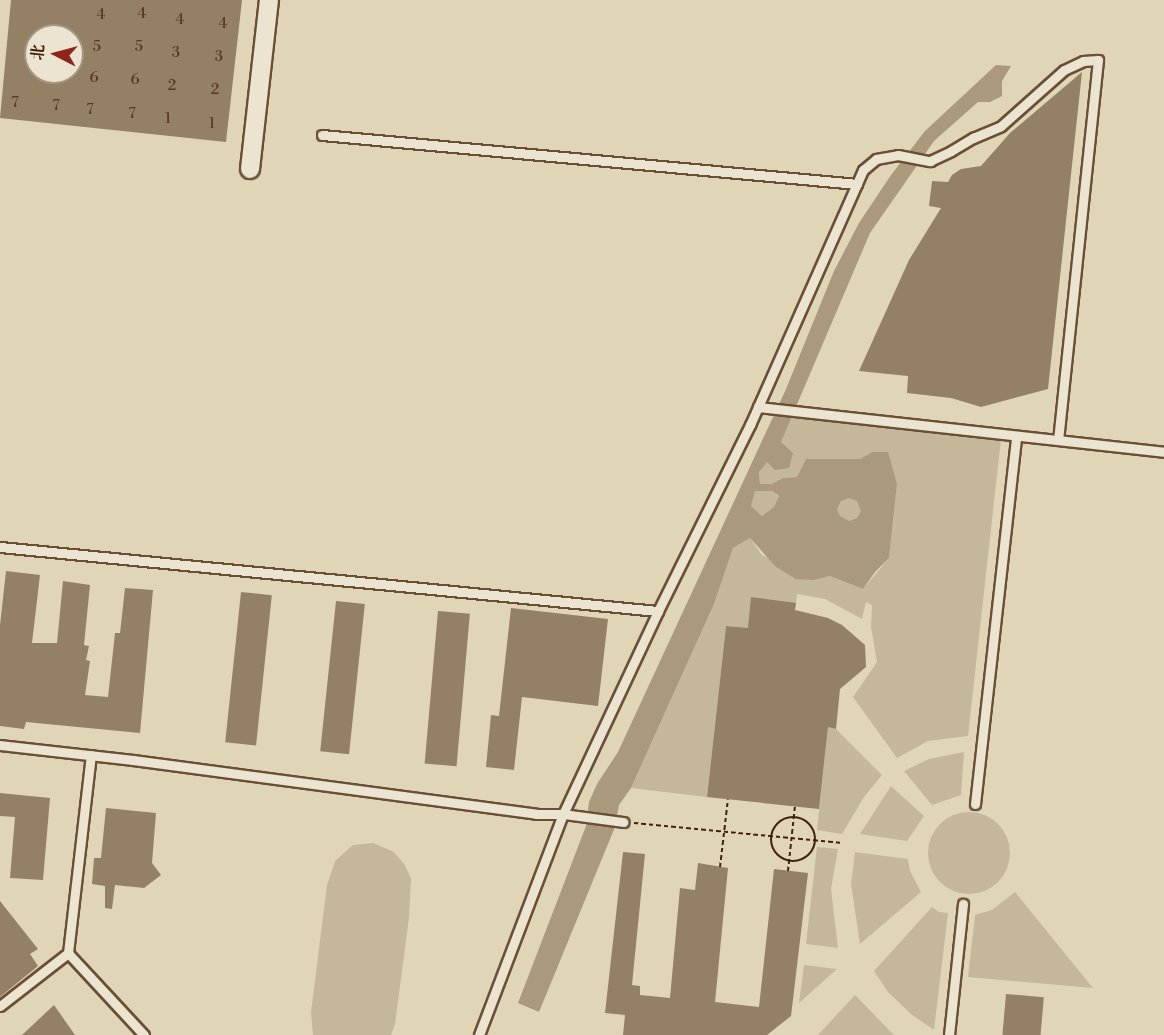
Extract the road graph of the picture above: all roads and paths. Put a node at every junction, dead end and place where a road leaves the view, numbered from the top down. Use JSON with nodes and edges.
{"nodes":[{"id":1,"x":269,"y":0,"type":"edge"},
{"id":2,"x":322,"y":135,"type":"dead end"},
{"id":3,"x":250,"y":169,"type":"dead end"},
{"id":4,"x":857,"y":184,"type":"junction"},
{"id":5,"x":758,"y":407,"type":"junction"},
{"id":6,"x":1016,"y":436,"type":"junction"},
{"id":7,"x":1058,"y":440,"type":"junction"},
{"id":8,"x":1164,"y":452,"type":"edge"},
{"id":9,"x":0,"y":548,"type":"edge"},
{"id":10,"x":658,"y":611,"type":"junction"},
{"id":11,"x":0,"y":745,"type":"edge"},
{"id":12,"x":91,"y":755,"type":"junction"},
{"id":13,"x":728,"y":800,"type":"dead end"},
{"id":14,"x":975,"y":804,"type":"dead end"},
{"id":15,"x":795,"y":806,"type":"dead end"},
{"id":16,"x":563,"y":814,"type":"junction"},
{"id":17,"x":794,"y":817,"type":"junction"},
{"id":18,"x":623,"y":822,"type":"joint"},
{"id":19,"x":840,"y":843,"type":"dead end"},
{"id":20,"x":789,"y":861,"type":"junction"},
{"id":21,"x":720,"y":867,"type":"dead end"},
{"id":22,"x":788,"y":871,"type":"dead end"},
{"id":23,"x":963,"y":904,"type":"dead end"},
{"id":24,"x":68,"y":953,"type":"junction"},
{"id":25,"x":0,"y":1006,"type":"edge"},
{"id":26,"x":144,"y":1035,"type":"edge"},
{"id":27,"x":479,"y":1035,"type":"edge"},
{"id":28,"x":949,"y":1035,"type":"edge"}],
"edges":[{"from":1,"to":3,"type":"street"},
{"from":2,"to":4,"type":"lane"},
{"from":4,"to":5,"type":"lane"},
{"from":4,"to":7,"type":"lane"},
{"from":5,"to":6,"type":"lane"},
{"from":5,"to":10,"type":"lane"},
{"from":6,"to":7,"type":"lane"},
{"from":6,"to":14,"type":"lane"},
{"from":7,"to":8,"type":"lane"},
{"from":9,"to":10,"type":"lane"},
{"from":10,"to":16,"type":"lane"},
{"from":11,"to":12,"type":"lane"},
{"from":12,"to":16,"type":"lane"},
{"from":12,"to":24,"type":"lane"},
{"from":13,"to":21,"type":"path","bridge":true},
{"from":15,"to":17,"type":"path","bridge":true},
{"from":16,"to":18,"type":"lane"},
{"from":16,"to":27,"type":"lane"},
{"from":17,"to":20,"type":"path","bridge":true},
{"from":17,"to":20,"type":"path","bridge":true},
{"from":17,"to":20,"type":"path","bridge":true},
{"from":18,"to":19,"type":"path"},
{"from":20,"to":22,"type":"path","bridge":true},
{"from":23,"to":28,"type":"lane"},
{"from":24,"to":25,"type":"lane"},
{"from":24,"to":26,"type":"lane"}]}
